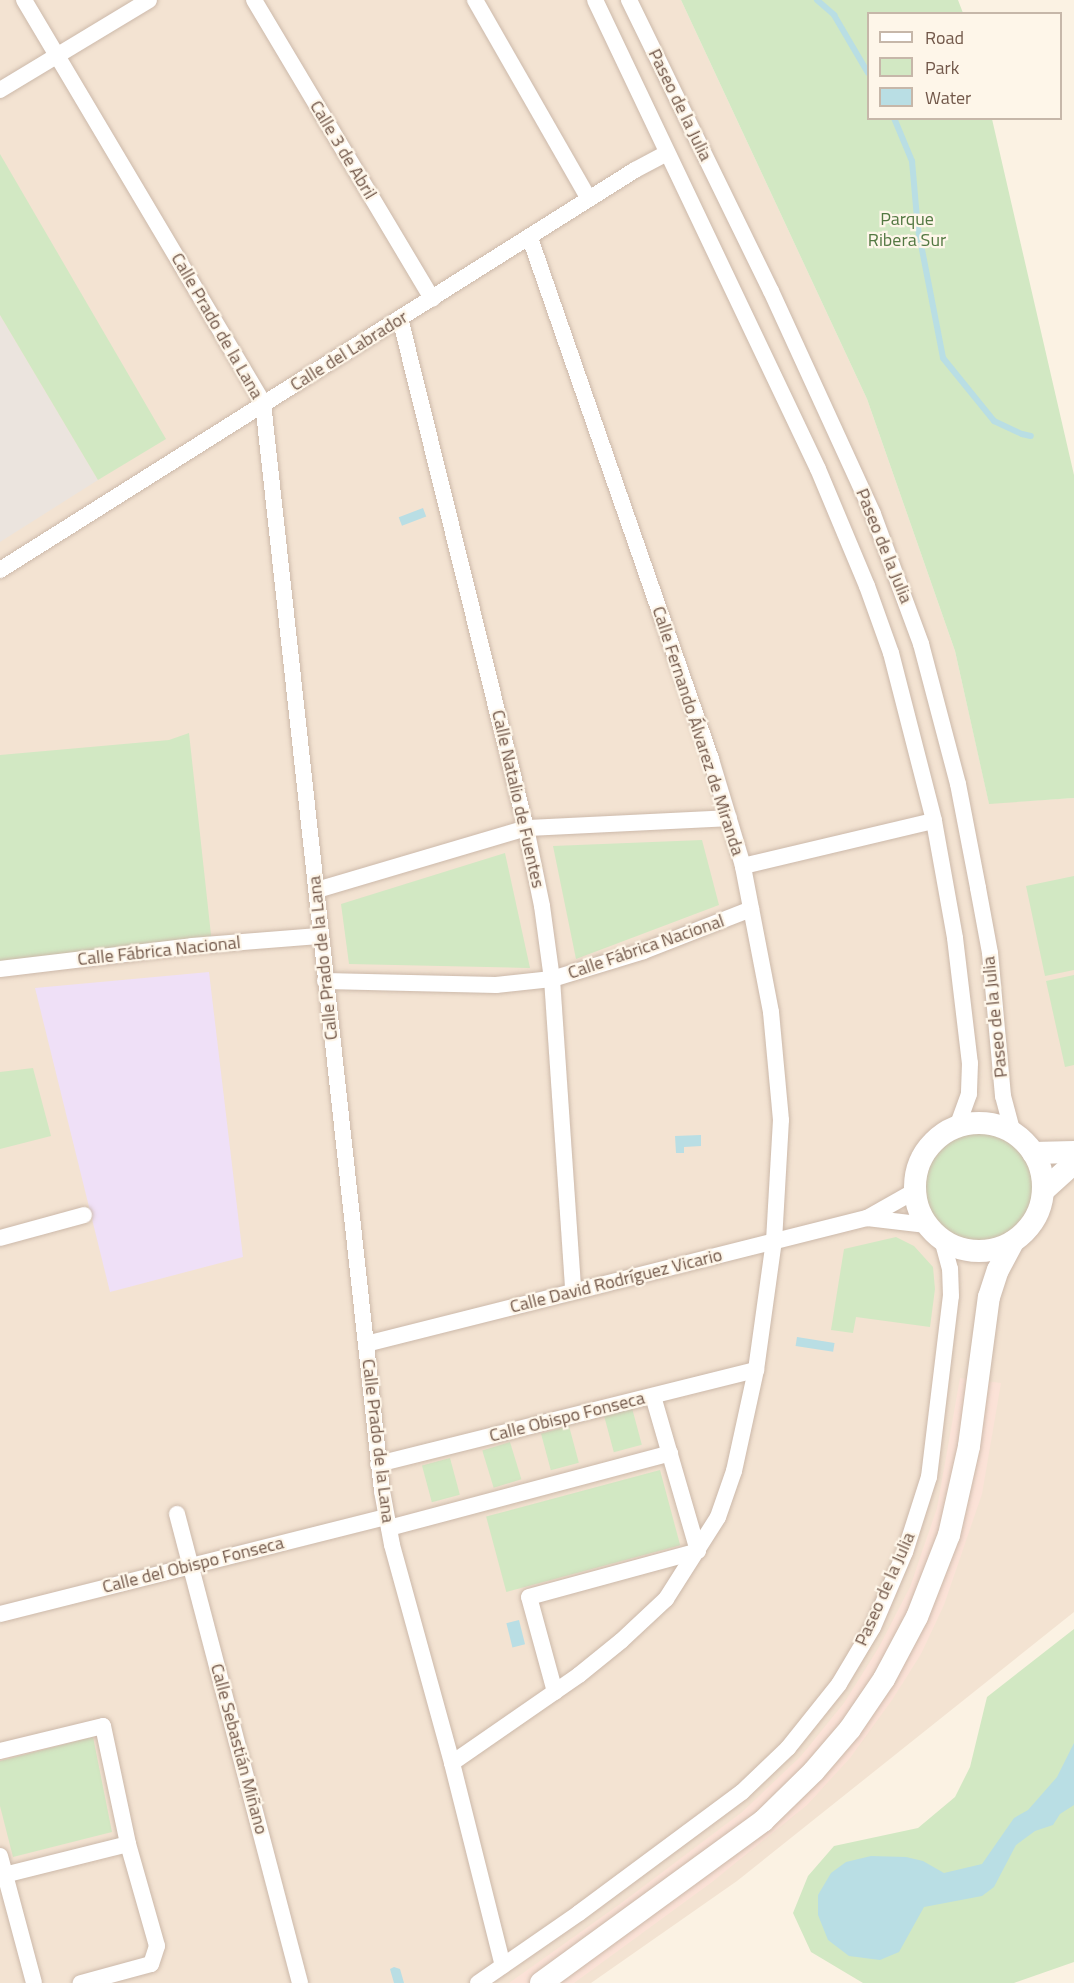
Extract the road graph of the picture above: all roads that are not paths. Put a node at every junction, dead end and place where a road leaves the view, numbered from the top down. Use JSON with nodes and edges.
{"nodes":[{"id":1,"x":24,"y":0,"type":"edge"},
{"id":2,"x":148,"y":0,"type":"edge"},
{"id":3,"x":254,"y":0,"type":"edge"},
{"id":4,"x":475,"y":0,"type":"edge"},
{"id":5,"x":595,"y":0,"type":"edge"},
{"id":6,"x":629,"y":0,"type":"edge"},
{"id":7,"x":58,"y":54,"type":"junction"},
{"id":8,"x":0,"y":90,"type":"edge"},
{"id":9,"x":667,"y":153,"type":"junction"},
{"id":10,"x":589,"y":199,"type":"junction"},
{"id":11,"x":530,"y":237,"type":"junction"},
{"id":12,"x":432,"y":299,"type":"junction"},
{"id":13,"x":400,"y":318,"type":"junction"},
{"id":14,"x":263,"y":403,"type":"junction"},
{"id":15,"x":0,"y":570,"type":"edge"},
{"id":16,"x":729,"y":818,"type":"junction"},
{"id":17,"x":934,"y":821,"type":"junction"},
{"id":18,"x":526,"y":828,"type":"junction"},
{"id":19,"x":743,"y":866,"type":"junction"},
{"id":20,"x":317,"y":890,"type":"junction"},
{"id":21,"x":751,"y":909,"type":"junction"},
{"id":22,"x":319,"y":936,"type":"junction"},
{"id":23,"x":0,"y":969,"type":"edge"},
{"id":24,"x":552,"y":979,"type":"junction"},
{"id":25,"x":325,"y":981,"type":"junction"},
{"id":26,"x":957,"y":1127,"type":"junction"},
{"id":27,"x":1013,"y":1133,"type":"junction"},
{"id":28,"x":1074,"y":1152,"type":"edge"},
{"id":29,"x":1034,"y":1153,"type":"junction"},
{"id":30,"x":1074,"y":1163,"type":"edge"},
{"id":31,"x":915,"y":1191,"type":"junction"},
{"id":32,"x":1043,"y":1191,"type":"junction"},
{"id":33,"x":84,"y":1215,"type":"dead end"},
{"id":34,"x":867,"y":1218,"type":"junction"},
{"id":35,"x":934,"y":1232,"type":"junction"},
{"id":36,"x":0,"y":1238,"type":"edge"},
{"id":37,"x":774,"y":1241,"type":"junction"},
{"id":38,"x":1013,"y":1242,"type":"junction"},
{"id":39,"x":974,"y":1251,"type":"junction"},
{"id":40,"x":573,"y":1290,"type":"junction"},
{"id":41,"x":989,"y":1297,"type":"junction"},
{"id":42,"x":366,"y":1344,"type":"junction"},
{"id":43,"x":756,"y":1370,"type":"junction"},
{"id":44,"x":654,"y":1396,"type":"junction"},
{"id":45,"x":670,"y":1453,"type":"junction"},
{"id":46,"x":378,"y":1464,"type":"junction"},
{"id":47,"x":177,"y":1514,"type":"dead end"},
{"id":48,"x":387,"y":1522,"type":"junction"},
{"id":49,"x":698,"y":1551,"type":"junction"},
{"id":50,"x":190,"y":1566,"type":"junction"},
{"id":51,"x":0,"y":1614,"type":"edge"},
{"id":52,"x":555,"y":1692,"type":"junction"},
{"id":53,"x":0,"y":1751,"type":"edge"},
{"id":54,"x":452,"y":1763,"type":"junction"},
{"id":55,"x":128,"y":1844,"type":"junction"},
{"id":56,"x":0,"y":1856,"type":"edge"},
{"id":57,"x":4,"y":1875,"type":"junction"},
{"id":58,"x":503,"y":1966,"type":"junction"},
{"id":59,"x":34,"y":1983,"type":"edge"},
{"id":60,"x":81,"y":1983,"type":"edge"},
{"id":61,"x":300,"y":1983,"type":"edge"},
{"id":62,"x":478,"y":1983,"type":"edge"},
{"id":63,"x":541,"y":1983,"type":"edge"}],
"edges":[{"from":1,"to":7,"type":"street","name":"Calle Prado de la Lana"},
{"from":2,"to":7,"type":"street"},
{"from":3,"to":12,"type":"street","name":"Calle 3 de Abril"},
{"from":4,"to":10,"type":"street"},
{"from":5,"to":9,"type":"street","name":"Paseo de la Julia"},
{"from":6,"to":27,"type":"street","name":"Paseo de la Julia"},
{"from":7,"to":8,"type":"street"},
{"from":7,"to":14,"type":"street","name":"Calle Prado de la Lana"},
{"from":9,"to":10,"type":"street","name":"Calle del Labrador"},
{"from":9,"to":17,"type":"street","name":"Paseo de la Julia"},
{"from":10,"to":11,"type":"street","name":"Calle del Labrador"},
{"from":11,"to":12,"type":"street","name":"Calle del Labrador"},
{"from":11,"to":16,"type":"street","name":"Calle Fernando Álvarez de Miranda"},
{"from":12,"to":13,"type":"street","name":"Calle del Labrador"},
{"from":13,"to":14,"type":"street","name":"Calle del Labrador"},
{"from":13,"to":18,"type":"street","name":"Calle Natalio de Fuentes"},
{"from":14,"to":15,"type":"street","name":"Calle del Labrador"},
{"from":14,"to":20,"type":"street","name":"Calle Prado de la Lana"},
{"from":16,"to":18,"type":"street"},
{"from":16,"to":19,"type":"street","name":"Calle Fernando Álvarez de Miranda"},
{"from":17,"to":19,"type":"street"},
{"from":17,"to":26,"type":"street","name":"Paseo de la Julia"},
{"from":18,"to":20,"type":"street"},
{"from":18,"to":24,"type":"street","name":"Calle Natalio de Fuentes"},
{"from":19,"to":21,"type":"street","name":"Calle Fernando Álvarez de Miranda"},
{"from":20,"to":22,"type":"street","name":"Calle Prado de la Lana"},
{"from":21,"to":24,"type":"street","name":"Calle Fábrica Nacional"},
{"from":21,"to":37,"type":"street","name":"Calle Fernando Álvarez de Miranda"},
{"from":22,"to":23,"type":"street","name":"Calle Fábrica Nacional"},
{"from":22,"to":25,"type":"street","name":"Calle Prado de la Lana"},
{"from":24,"to":25,"type":"street","name":"Calle Fábrica Nacional"},
{"from":24,"to":40,"type":"street","name":"Calle Natalio de Fuentes"},
{"from":25,"to":42,"type":"street","name":"Calle Prado de la Lana"},
{"from":26,"to":27,"type":"street"},
{"from":26,"to":31,"type":"street"},
{"from":27,"to":29,"type":"street"},
{"from":28,"to":29,"type":"street"},
{"from":29,"to":32,"type":"street"},
{"from":30,"to":32,"type":"street"},
{"from":31,"to":34,"type":"street","name":"Calle David Rodríguez Vicario"},
{"from":31,"to":35,"type":"street"},
{"from":32,"to":38,"type":"street"},
{"from":33,"to":36,"type":"street"},
{"from":34,"to":35,"type":"street","name":"Calle David Rodríguez Vicario"},
{"from":34,"to":37,"type":"street","name":"Calle David Rodríguez Vicario"},
{"from":35,"to":39,"type":"street"},
{"from":35,"to":58,"type":"street","name":"Paseo de la Julia"},
{"from":37,"to":40,"type":"street","name":"Calle David Rodríguez Vicario"},
{"from":37,"to":43,"type":"street","name":"Calle Fernando Álvarez de Miranda"},
{"from":38,"to":39,"type":"street"},
{"from":38,"to":41,"type":"street","name":"Paseo de la Julia"},
{"from":39,"to":41,"type":"street","name":"Paseo de la Julia"},
{"from":40,"to":42,"type":"street","name":"Calle David Rodríguez Vicario"},
{"from":41,"to":63,"type":"street","name":"Paseo de la Julia"},
{"from":42,"to":46,"type":"street","name":"Calle Prado de la Lana"},
{"from":43,"to":44,"type":"street","name":"Calle Obispo Fonseca"},
{"from":43,"to":49,"type":"street","name":"Calle Fernando Álvarez de Miranda"},
{"from":44,"to":45,"type":"street"},
{"from":44,"to":46,"type":"street","name":"Calle Obispo Fonseca"},
{"from":45,"to":48,"type":"street"},
{"from":45,"to":49,"type":"street"},
{"from":46,"to":48,"type":"street","name":"Calle Prado de la Lana"},
{"from":47,"to":50,"type":"street","name":"Calle Sebastián Miñano"},
{"from":48,"to":50,"type":"street","name":"Calle del Obispo Fonseca"},
{"from":48,"to":54,"type":"street","name":"Calle Prado de la Lana"},
{"from":49,"to":52,"type":"street","name":"Calle Fernando Álvarez de Miranda"},
{"from":49,"to":52,"type":"street"},
{"from":50,"to":51,"type":"street","name":"Calle del Obispo Fonseca"},
{"from":50,"to":61,"type":"street","name":"Calle Sebastián Miñano"},
{"from":52,"to":54,"type":"street","name":"Calle Fernando Álvarez de Miranda"},
{"from":53,"to":55,"type":"street"},
{"from":54,"to":58,"type":"street","name":"Calle Prado de la Lana"},
{"from":55,"to":57,"type":"street"},
{"from":55,"to":60,"type":"street"},
{"from":56,"to":57,"type":"street"},
{"from":57,"to":59,"type":"street"},
{"from":58,"to":62,"type":"street","name":"Paseo de la Julia"}]}
